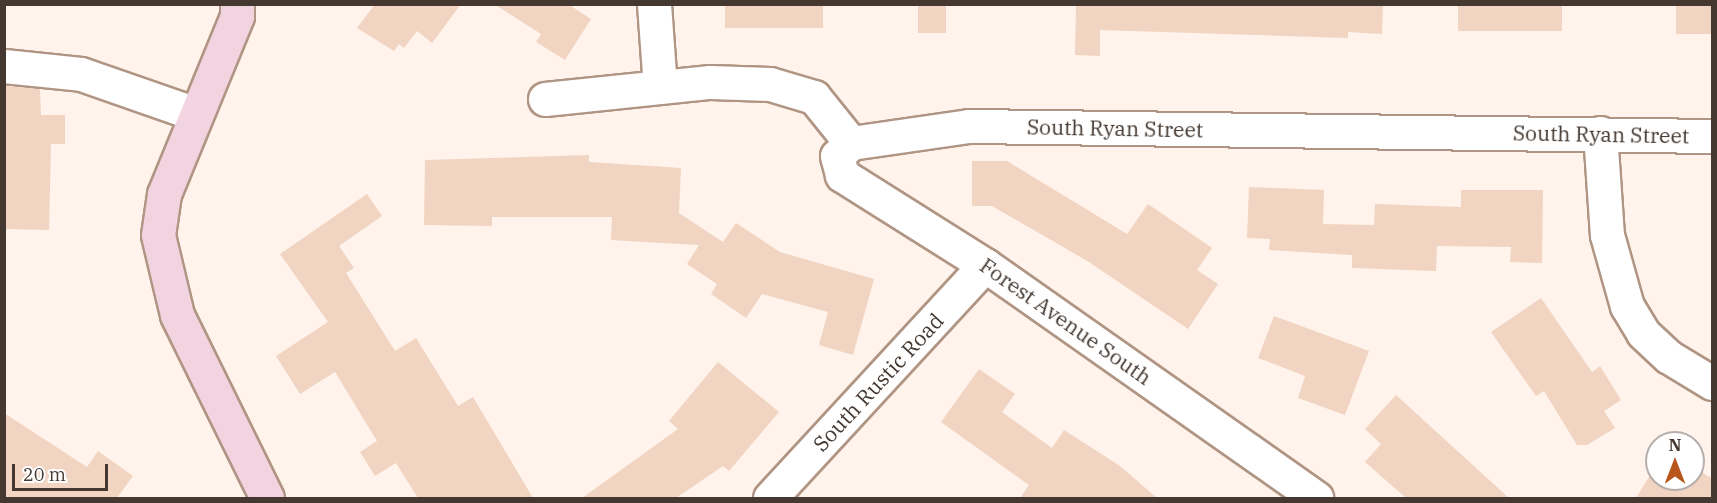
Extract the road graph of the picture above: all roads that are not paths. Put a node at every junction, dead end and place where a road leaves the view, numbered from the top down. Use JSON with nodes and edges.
{"nodes":[{"id":1,"x":654,"y":4,"type":"edge"},
{"id":2,"x":240,"y":8,"type":"edge"},
{"id":3,"x":4,"y":66,"type":"edge"},
{"id":4,"x":660,"y":87,"type":"junction"},
{"id":5,"x":545,"y":99,"type":"dead end"},
{"id":6,"x":196,"y":114,"type":"junction"},
{"id":7,"x":1600,"y":133,"type":"junction"},
{"id":8,"x":1713,"y":136,"type":"edge"},
{"id":9,"x":851,"y":143,"type":"junction"},
{"id":10,"x":985,"y":265,"type":"junction"},
{"id":11,"x":1713,"y":383,"type":"edge"},
{"id":12,"x":267,"y":498,"type":"edge"},
{"id":13,"x":770,"y":498,"type":"edge"},
{"id":14,"x":1316,"y":498,"type":"edge"}],
"edges":[{"from":1,"to":4,"type":"street"},
{"from":2,"to":6,"type":"street"},
{"from":3,"to":6,"type":"street"},
{"from":4,"to":5,"type":"street"},
{"from":4,"to":9,"type":"street"},
{"from":6,"to":12,"type":"street"},
{"from":7,"to":8,"type":"street","name":"South Ryan Street"},
{"from":7,"to":9,"type":"street","name":"South Ryan Street"},
{"from":7,"to":11,"type":"street"},
{"from":9,"to":10,"type":"street","name":"Forest Avenue South"},
{"from":10,"to":13,"type":"street","name":"South Rustic Road"},
{"from":10,"to":14,"type":"street","name":"Forest Avenue South"}]}
